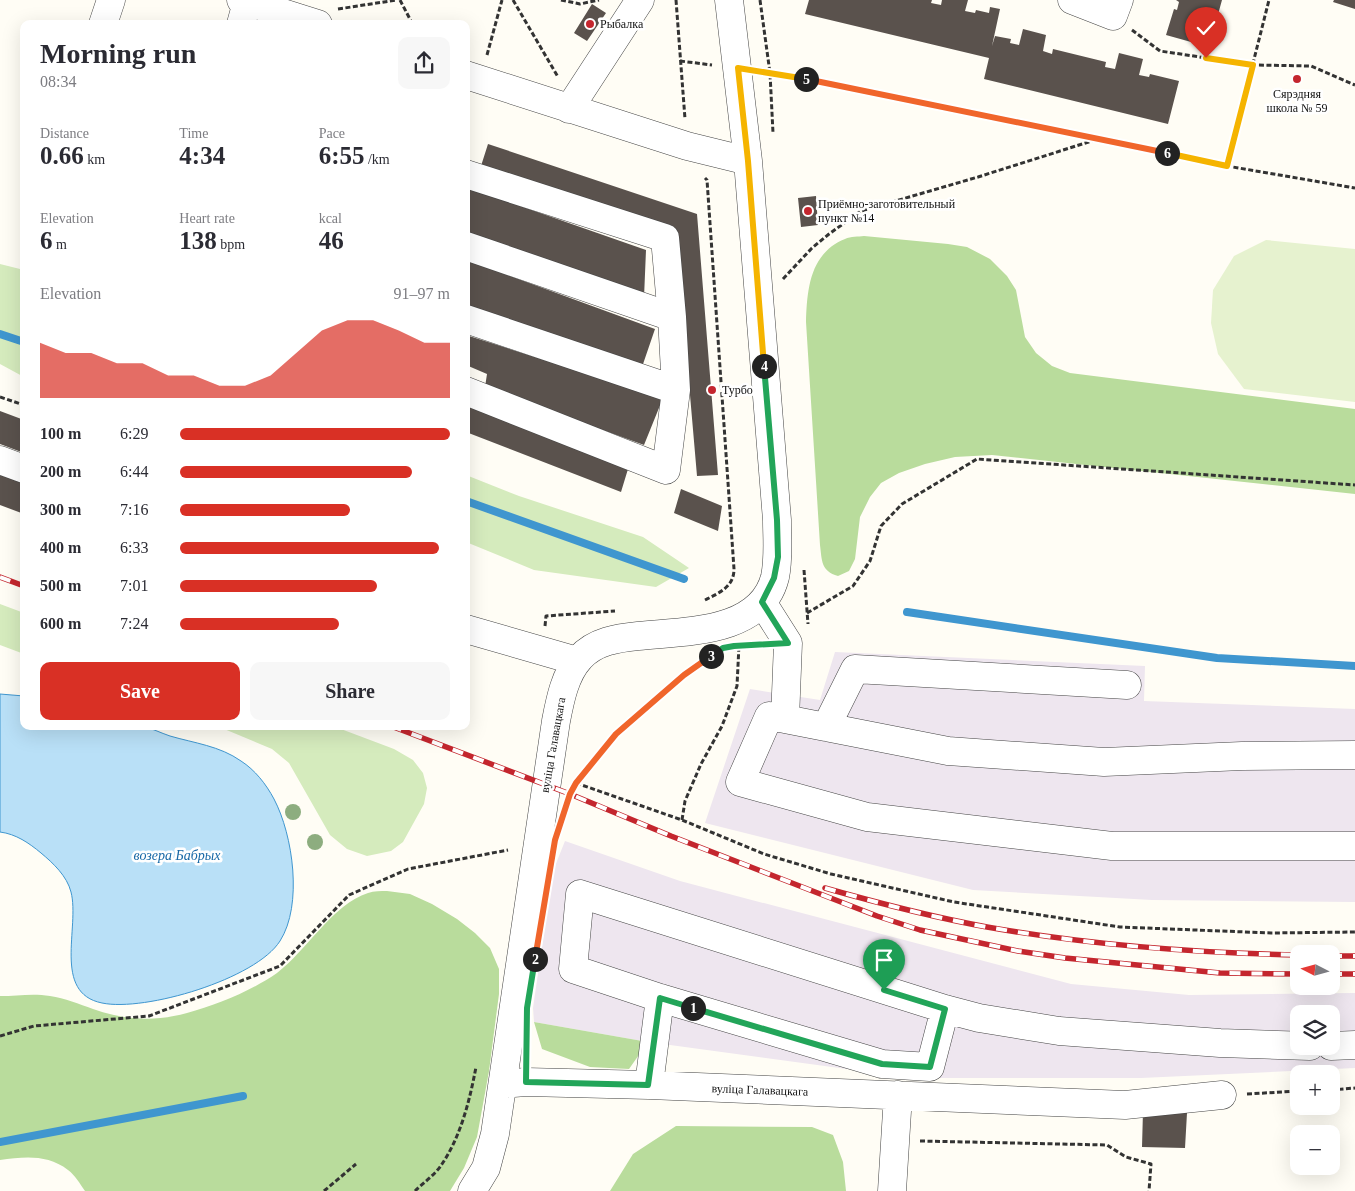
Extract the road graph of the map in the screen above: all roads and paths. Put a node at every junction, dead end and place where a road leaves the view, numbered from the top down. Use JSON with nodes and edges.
{"nodes":[{"id":1,"x":111,"y":0,"type":"edge"},
{"id":2,"x":398,"y":0,"type":"edge"},
{"id":3,"x":502,"y":0,"type":"edge"},
{"id":4,"x":513,"y":0,"type":"edge"},
{"id":5,"x":561,"y":0,"type":"edge"},
{"id":6,"x":599,"y":0,"type":"edge"},
{"id":7,"x":640,"y":0,"type":"edge"},
{"id":8,"x":676,"y":0,"type":"edge"},
{"id":9,"x":729,"y":0,"type":"edge"},
{"id":10,"x":1072,"y":0,"type":"edge"},
{"id":11,"x":1269,"y":0,"type":"edge"},
{"id":12,"x":586,"y":1,"type":"edge"},
{"id":13,"x":286,"y":6,"type":"edge"},
{"id":14,"x":1116,"y":8,"type":"edge"},
{"id":15,"x":243,"y":9,"type":"edge"},
{"id":16,"x":325,"y":17,"type":"edge"},
{"id":17,"x":104,"y":20,"type":"edge"},
{"id":18,"x":410,"y":20,"type":"edge"},
{"id":19,"x":680,"y":61,"type":"junction"},
{"id":20,"x":1253,"y":65,"type":"junction"},
{"id":21,"x":738,"y":68,"type":"junction"},
{"id":22,"x":470,"y":79,"type":"edge"},
{"id":23,"x":560,"y":80,"type":"dead end"},
{"id":24,"x":1355,"y":85,"type":"edge"},
{"id":25,"x":569,"y":109,"type":"junction"},
{"id":26,"x":1098,"y":138,"type":"junction"},
{"id":27,"x":687,"y":146,"type":"junction"},
{"id":28,"x":748,"y":161,"type":"junction"},
{"id":29,"x":1227,"y":166,"type":"junction"},
{"id":30,"x":470,"y":175,"type":"edge"},
{"id":31,"x":1355,"y":188,"type":"edge"},
{"id":32,"x":470,"y":247,"type":"edge"},
{"id":33,"x":782,"y":280,"type":"dead end"},
{"id":34,"x":672,"y":317,"type":"junction"},
{"id":35,"x":470,"y":320,"type":"edge"},
{"id":36,"x":676,"y":390,"type":"junction"},
{"id":37,"x":470,"y":393,"type":"edge"},
{"id":38,"x":0,"y":397,"type":"edge"},
{"id":39,"x":20,"y":404,"type":"edge"},
{"id":40,"x":0,"y":460,"type":"edge"},
{"id":41,"x":20,"y":468,"type":"edge"},
{"id":42,"x":1355,"y":485,"type":"edge"},
{"id":43,"x":734,"y":574,"type":"dead end"},
{"id":44,"x":762,"y":602,"type":"junction"},
{"id":45,"x":807,"y":612,"type":"dead end"},
{"id":46,"x":470,"y":630,"type":"edge"},
{"id":47,"x":739,"y":645,"type":"junction"},
{"id":48,"x":749,"y":645,"type":"dead end"},
{"id":49,"x":734,"y":646,"type":"dead end"},
{"id":50,"x":715,"y":653,"type":"dead end"},
{"id":51,"x":577,"y":661,"type":"junction"},
{"id":52,"x":1127,"y":685,"type":"dead end"},
{"id":53,"x":785,"y":719,"type":"junction"},
{"id":54,"x":826,"y":727,"type":"junction"},
{"id":55,"x":1355,"y":755,"type":"edge"},
{"id":56,"x":576,"y":783,"type":"junction"},
{"id":57,"x":573,"y":789,"type":"dead end"},
{"id":58,"x":682,"y":820,"type":"junction"},
{"id":59,"x":1355,"y":846,"type":"edge"},
{"id":60,"x":507,"y":859,"type":"dead end"},
{"id":61,"x":1355,"y":932,"type":"edge"},
{"id":62,"x":660,"y":998,"type":"junction"},
{"id":63,"x":945,"y":1009,"type":"junction"},
{"id":64,"x":0,"y":1036,"type":"edge"},
{"id":65,"x":1290,"y":1045,"type":"edge"},
{"id":66,"x":1355,"y":1045,"type":"edge"},
{"id":67,"x":1340,"y":1046,"type":"edge"},
{"id":68,"x":477,"y":1063,"type":"dead end"},
{"id":69,"x":502,"y":1084,"type":"junction"},
{"id":70,"x":648,"y":1085,"type":"junction"},
{"id":71,"x":1355,"y":1088,"type":"edge"},
{"id":72,"x":1340,"y":1089,"type":"edge"},
{"id":73,"x":1290,"y":1091,"type":"edge"},
{"id":74,"x":898,"y":1095,"type":"junction"},
{"id":75,"x":1222,"y":1095,"type":"joint"},
{"id":76,"x":895,"y":1140,"type":"junction"},
{"id":77,"x":356,"y":1164,"type":"dead end"},
{"id":78,"x":324,"y":1191,"type":"edge"},
{"id":79,"x":414,"y":1191,"type":"edge"},
{"id":80,"x":472,"y":1191,"type":"edge"},
{"id":81,"x":892,"y":1191,"type":"edge"},
{"id":82,"x":1149,"y":1191,"type":"edge"}],
"edges":[{"from":1,"to":17,"type":"street"},
{"from":2,"to":16,"type":"path"},
{"from":2,"to":18,"type":"path"},
{"from":3,"to":22,"type":"path"},
{"from":4,"to":23,"type":"path"},
{"from":5,"to":12,"type":"path"},
{"from":6,"to":12,"type":"path"},
{"from":7,"to":25,"type":"street"},
{"from":8,"to":19,"type":"path"},
{"from":9,"to":21,"type":"street","name":"вуліца Галавацкага"},
{"from":10,"to":14,"type":"street"},
{"from":11,"to":20,"type":"path"},
{"from":13,"to":15,"type":"street"},
{"from":13,"to":16,"type":"street"},
{"from":14,"to":20,"type":"path"},
{"from":19,"to":21,"type":"path"},
{"from":19,"to":27,"type":"path"},
{"from":20,"to":24,"type":"path"},
{"from":20,"to":29,"type":"path"},
{"from":21,"to":26,"type":"path"},
{"from":21,"to":28,"type":"street","name":"вуліца Галавацкага"},
{"from":22,"to":25,"type":"street"},
{"from":25,"to":27,"type":"street"},
{"from":26,"to":29,"type":"path"},
{"from":26,"to":33,"type":"path"},
{"from":27,"to":28,"type":"street"},
{"from":27,"to":43,"type":"path"},
{"from":28,"to":44,"type":"street","name":"вуліца Галавацкага"},
{"from":29,"to":31,"type":"path"},
{"from":30,"to":34,"type":"street"},
{"from":32,"to":34,"type":"street"},
{"from":34,"to":36,"type":"street"},
{"from":35,"to":36,"type":"street"},
{"from":36,"to":37,"type":"street"},
{"from":38,"to":39,"type":"path"},
{"from":40,"to":41,"type":"street"},
{"from":42,"to":45,"type":"path"},
{"from":44,"to":51,"type":"street","name":"вуліца Галавацкага"},
{"from":44,"to":53,"type":"street"},
{"from":46,"to":51,"type":"street"},
{"from":47,"to":48,"type":"path"},
{"from":47,"to":49,"type":"path"},
{"from":47,"to":58,"type":"path"},
{"from":50,"to":56,"type":"path"},
{"from":51,"to":69,"type":"street","name":"вуліца Галавацкага"},
{"from":52,"to":54,"type":"street"},
{"from":53,"to":54,"type":"street"},
{"from":53,"to":59,"type":"street"},
{"from":54,"to":55,"type":"street"},
{"from":56,"to":57,"type":"path"},
{"from":56,"to":58,"type":"path"},
{"from":58,"to":61,"type":"path"},
{"from":60,"to":64,"type":"path"},
{"from":62,"to":63,"type":"street"},
{"from":62,"to":63,"type":"street"},
{"from":62,"to":70,"type":"street"},
{"from":63,"to":65,"type":"street"},
{"from":66,"to":67,"type":"street"},
{"from":68,"to":79,"type":"path"},
{"from":69,"to":70,"type":"street","name":"вуліца Галавацкага"},
{"from":69,"to":80,"type":"street"},
{"from":70,"to":74,"type":"street","name":"вуліца Галавацкага"},
{"from":71,"to":72,"type":"path"},
{"from":73,"to":75,"type":"path"},
{"from":74,"to":75,"type":"street","name":"вуліца Галавацкага"},
{"from":74,"to":76,"type":"street"},
{"from":76,"to":81,"type":"street"},
{"from":76,"to":82,"type":"path"},
{"from":77,"to":78,"type":"path"}]}
